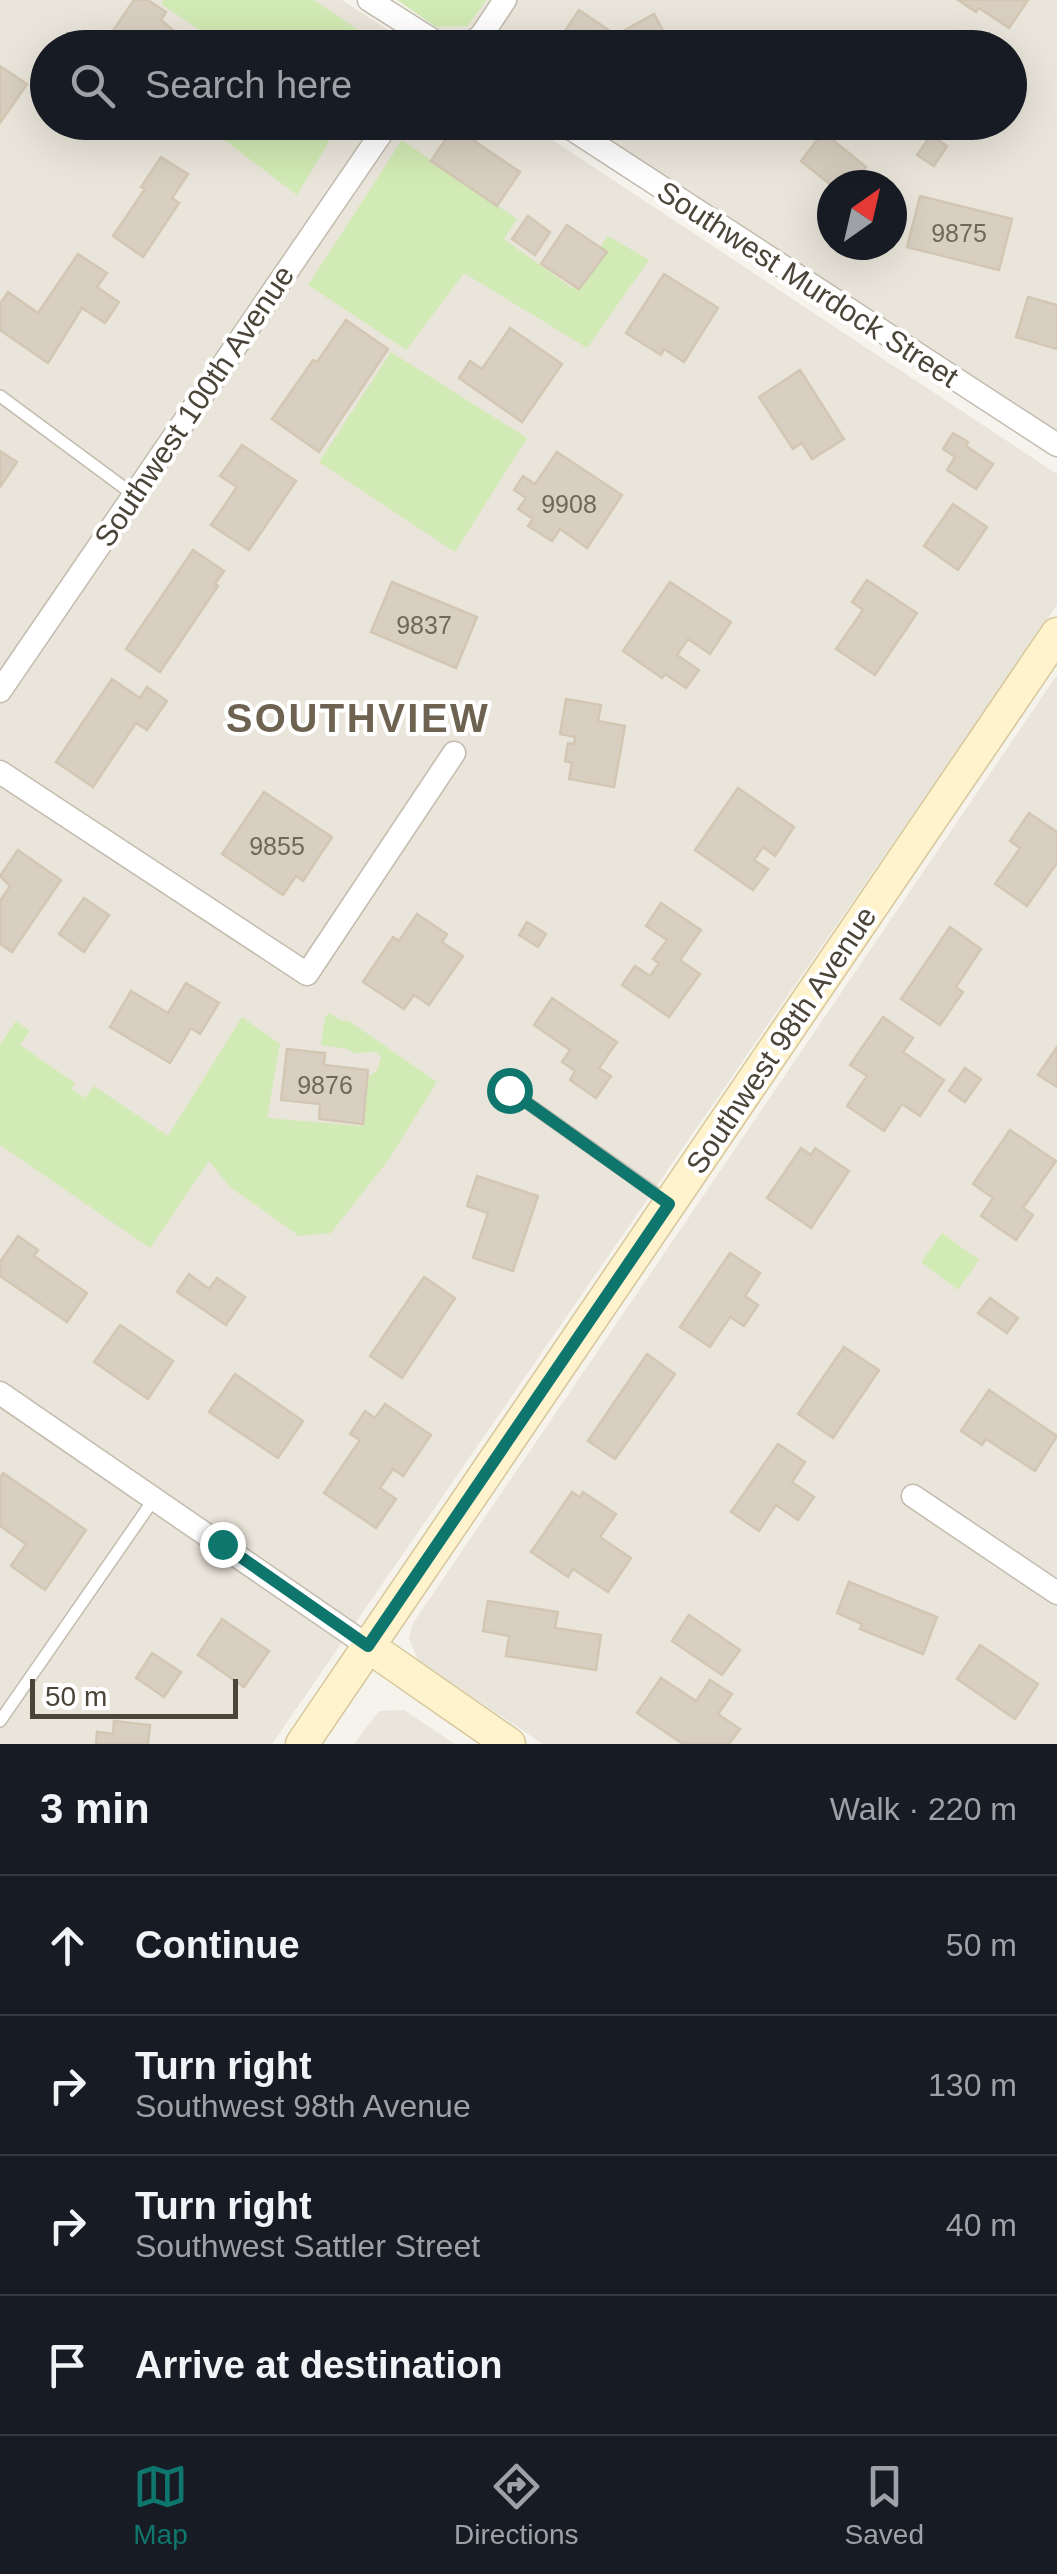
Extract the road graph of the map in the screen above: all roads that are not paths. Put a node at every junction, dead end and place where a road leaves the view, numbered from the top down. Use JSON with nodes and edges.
{"nodes":[{"id":1,"x":369,"y":0,"type":"edge"},
{"id":2,"x":505,"y":0,"type":"edge"},
{"id":3,"x":416,"y":30,"type":"edge"},
{"id":4,"x":485,"y":30,"type":"edge"},
{"id":5,"x":377,"y":140,"type":"edge"},
{"id":6,"x":589,"y":140,"type":"edge"},
{"id":7,"x":0,"y":396,"type":"edge"},
{"id":8,"x":1057,"y":445,"type":"edge"},
{"id":9,"x":134,"y":495,"type":"junction"},
{"id":10,"x":1057,"y":634,"type":"edge"},
{"id":11,"x":0,"y":691,"type":"edge"},
{"id":12,"x":454,"y":752,"type":"dead end"},
{"id":13,"x":0,"y":772,"type":"edge"},
{"id":14,"x":509,"y":1090,"type":"dead end"},
{"id":15,"x":669,"y":1204,"type":"junction"},
{"id":16,"x":0,"y":1392,"type":"edge"},
{"id":17,"x":913,"y":1496,"type":"dead end"},
{"id":18,"x":154,"y":1499,"type":"junction"},
{"id":19,"x":1057,"y":1593,"type":"edge"},
{"id":20,"x":368,"y":1646,"type":"junction"},
{"id":21,"x":0,"y":1721,"type":"edge"},
{"id":22,"x":302,"y":1744,"type":"edge"},
{"id":23,"x":509,"y":1744,"type":"edge"}],
"edges":[{"from":1,"to":3,"type":"street"},
{"from":2,"to":4,"type":"street"},
{"from":5,"to":9,"type":"street","name":"Southwest 100th Avenue"},
{"from":6,"to":8,"type":"street","name":"Southwest Murdock Street"},
{"from":7,"to":9,"type":"lane"},
{"from":9,"to":11,"type":"street","name":"Southwest 100th Avenue"},
{"from":10,"to":15,"type":"street","name":"Southwest 98th Avenue"},
{"from":12,"to":13,"type":"street"},
{"from":14,"to":15,"type":"lane"},
{"from":15,"to":20,"type":"street","name":"Southwest 98th Avenue"},
{"from":16,"to":18,"type":"street"},
{"from":17,"to":19,"type":"street"},
{"from":18,"to":20,"type":"street"},
{"from":18,"to":21,"type":"lane"},
{"from":20,"to":22,"type":"street","name":"Southwest 98th Avenue"},
{"from":20,"to":23,"type":"street"}]}
